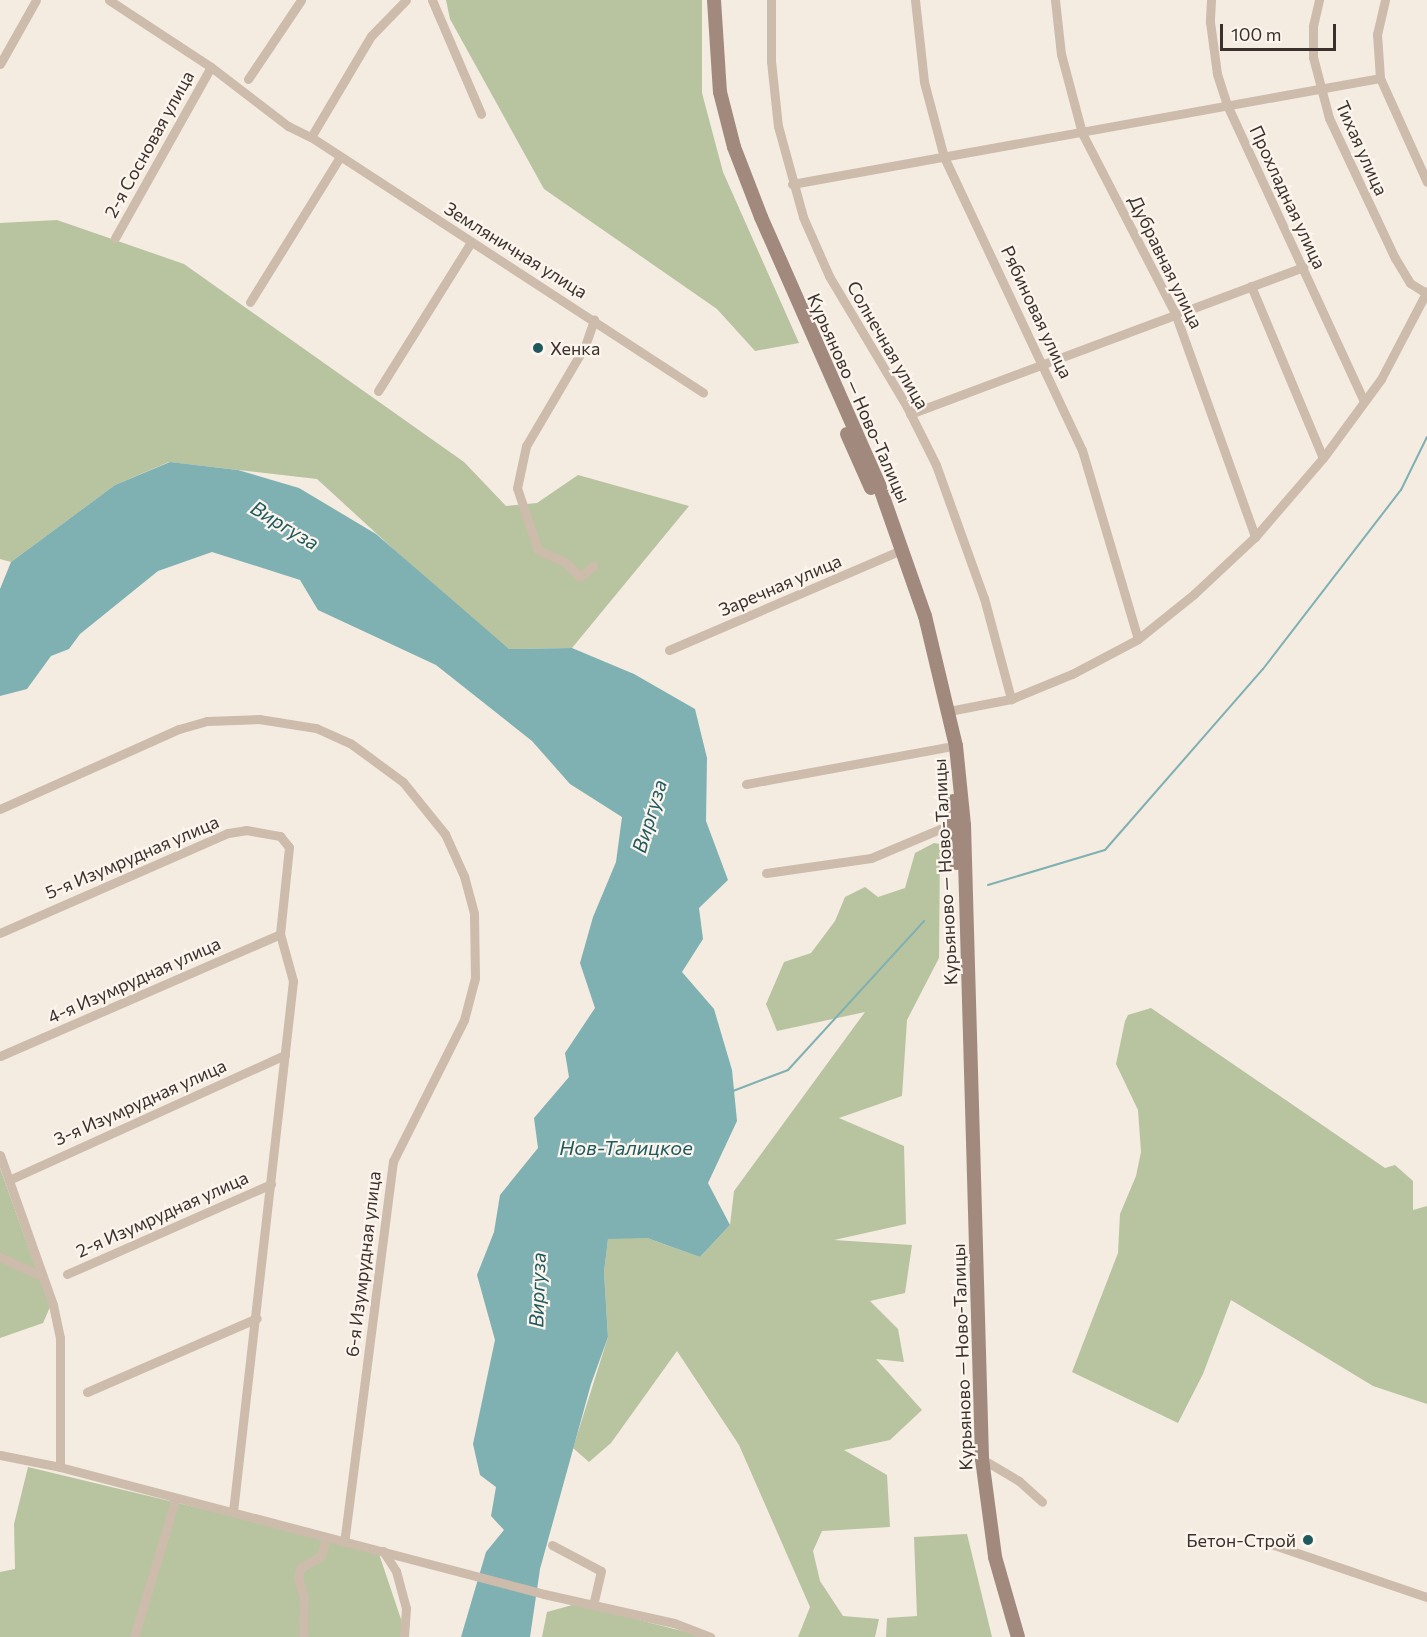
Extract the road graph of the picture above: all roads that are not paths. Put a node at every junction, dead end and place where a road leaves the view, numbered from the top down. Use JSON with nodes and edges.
{"nodes":[{"id":1,"x":36,"y":0,"type":"edge"},
{"id":2,"x":109,"y":0,"type":"edge"},
{"id":3,"x":301,"y":0,"type":"edge"},
{"id":4,"x":406,"y":0,"type":"edge"},
{"id":5,"x":432,"y":0,"type":"edge"},
{"id":6,"x":706,"y":0,"type":"edge"},
{"id":7,"x":714,"y":0,"type":"edge"},
{"id":8,"x":771,"y":0,"type":"edge"},
{"id":9,"x":915,"y":0,"type":"edge"},
{"id":10,"x":1055,"y":0,"type":"edge"},
{"id":11,"x":1211,"y":0,"type":"edge"},
{"id":12,"x":1319,"y":0,"type":"edge"},
{"id":13,"x":1385,"y":0,"type":"edge"},
{"id":14,"x":0,"y":64,"type":"edge"},
{"id":15,"x":211,"y":67,"type":"junction"},
{"id":16,"x":248,"y":78,"type":"dead end"},
{"id":17,"x":1380,"y":78,"type":"junction"},
{"id":18,"x":1321,"y":90,"type":"junction"},
{"id":19,"x":1228,"y":107,"type":"junction"},
{"id":20,"x":481,"y":114,"type":"dead end"},
{"id":21,"x":1083,"y":133,"type":"junction"},
{"id":22,"x":311,"y":137,"type":"junction"},
{"id":23,"x":340,"y":157,"type":"junction"},
{"id":24,"x":944,"y":157,"type":"junction"},
{"id":25,"x":1427,"y":182,"type":"edge"},
{"id":26,"x":792,"y":184,"type":"junction"},
{"id":27,"x":115,"y":238,"type":"dead end"},
{"id":28,"x":471,"y":242,"type":"junction"},
{"id":29,"x":1303,"y":267,"type":"junction"},
{"id":30,"x":1251,"y":286,"type":"junction"},
{"id":31,"x":1426,"y":292,"type":"edge"},
{"id":32,"x":250,"y":302,"type":"dead end"},
{"id":33,"x":1175,"y":314,"type":"junction"},
{"id":34,"x":594,"y":320,"type":"junction"},
{"id":35,"x":1044,"y":365,"type":"junction"},
{"id":36,"x":378,"y":391,"type":"dead end"},
{"id":37,"x":703,"y":393,"type":"dead end"},
{"id":38,"x":1364,"y":401,"type":"junction"},
{"id":39,"x":910,"y":414,"type":"junction"},
{"id":40,"x":1323,"y":458,"type":"junction"},
{"id":41,"x":1255,"y":537,"type":"junction"},
{"id":42,"x":899,"y":551,"type":"junction"},
{"id":43,"x":593,"y":567,"type":"dead end"},
{"id":44,"x":1138,"y":639,"type":"junction"},
{"id":45,"x":669,"y":650,"type":"dead end"},
{"id":46,"x":1011,"y":699,"type":"junction"},
{"id":47,"x":949,"y":711,"type":"junction"},
{"id":48,"x":947,"y":747,"type":"junction"},
{"id":49,"x":746,"y":784,"type":"dead end"},
{"id":50,"x":0,"y":809,"type":"edge"},
{"id":51,"x":954,"y":827,"type":"junction"},
{"id":52,"x":766,"y":873,"type":"dead end"},
{"id":53,"x":0,"y":933,"type":"edge"},
{"id":54,"x":280,"y":934,"type":"junction"},
{"id":55,"x":285,"y":1055,"type":"junction"},
{"id":56,"x":0,"y":1056,"type":"edge"},
{"id":57,"x":0,"y":1155,"type":"edge"},
{"id":58,"x":9,"y":1180,"type":"junction"},
{"id":59,"x":271,"y":1184,"type":"junction"},
{"id":60,"x":0,"y":1257,"type":"edge"},
{"id":61,"x":66,"y":1274,"type":"dead end"},
{"id":62,"x":43,"y":1277,"type":"junction"},
{"id":63,"x":256,"y":1317,"type":"junction"},
{"id":64,"x":87,"y":1392,"type":"dead end"},
{"id":65,"x":0,"y":1455,"type":"edge"},
{"id":66,"x":982,"y":1459,"type":"junction"},
{"id":67,"x":60,"y":1467,"type":"junction"},
{"id":68,"x":175,"y":1500,"type":"junction"},
{"id":69,"x":1042,"y":1502,"type":"dead end"},
{"id":70,"x":233,"y":1512,"type":"junction"},
{"id":71,"x":326,"y":1538,"type":"junction"},
{"id":72,"x":344,"y":1542,"type":"junction"},
{"id":73,"x":552,"y":1545,"type":"dead end"},
{"id":74,"x":1274,"y":1545,"type":"dead end"},
{"id":75,"x":383,"y":1551,"type":"junction"},
{"id":76,"x":1427,"y":1597,"type":"edge"},
{"id":77,"x":593,"y":1605,"type":"junction"},
{"id":78,"x":134,"y":1637,"type":"edge"},
{"id":79,"x":303,"y":1637,"type":"edge"},
{"id":80,"x":404,"y":1637,"type":"edge"},
{"id":81,"x":710,"y":1637,"type":"edge"},
{"id":82,"x":1009,"y":1637,"type":"edge"},
{"id":83,"x":1018,"y":1637,"type":"edge"}],
"edges":[{"from":1,"to":14,"type":"street"},
{"from":2,"to":15,"type":"street","name":"Земляничная улица"},
{"from":3,"to":16,"type":"street"},
{"from":4,"to":22,"type":"street"},
{"from":5,"to":20,"type":"street"},
{"from":6,"to":42,"type":"main road","name":"Курьяново — Ново-Талицы"},
{"from":7,"to":42,"type":"main road","name":"Курьяново — Ново-Талицы"},
{"from":8,"to":26,"type":"street","name":"Солнечная улица"},
{"from":9,"to":24,"type":"street","name":"Рябиновая улица"},
{"from":10,"to":21,"type":"street","name":"Дубравная улица"},
{"from":11,"to":19,"type":"street","name":"Прохладная улица"},
{"from":12,"to":18,"type":"street","name":"Тихая улица"},
{"from":13,"to":17,"type":"street"},
{"from":15,"to":22,"type":"street","name":"Земляничная улица"},
{"from":15,"to":27,"type":"street","name":"2-я Сосновая улица"},
{"from":17,"to":18,"type":"street"},
{"from":17,"to":25,"type":"street"},
{"from":18,"to":19,"type":"street"},
{"from":18,"to":31,"type":"street","name":"Тихая улица"},
{"from":19,"to":21,"type":"street"},
{"from":19,"to":29,"type":"street","name":"Прохладная улица"},
{"from":21,"to":24,"type":"street"},
{"from":21,"to":33,"type":"street","name":"Дубравная улица"},
{"from":22,"to":23,"type":"street","name":"Земляничная улица"},
{"from":23,"to":28,"type":"street","name":"Земляничная улица"},
{"from":23,"to":32,"type":"street"},
{"from":24,"to":26,"type":"street"},
{"from":24,"to":35,"type":"street","name":"Рябиновая улица"},
{"from":26,"to":39,"type":"street","name":"Солнечная улица"},
{"from":28,"to":34,"type":"street","name":"Земляничная улица"},
{"from":28,"to":36,"type":"street"},
{"from":29,"to":30,"type":"street"},
{"from":29,"to":38,"type":"street","name":"Прохладная улица"},
{"from":30,"to":33,"type":"street"},
{"from":30,"to":40,"type":"street"},
{"from":31,"to":38,"type":"street"},
{"from":33,"to":35,"type":"street"},
{"from":33,"to":41,"type":"street","name":"Дубравная улица"},
{"from":34,"to":37,"type":"street","name":"Земляничная улица"},
{"from":34,"to":43,"type":"street"},
{"from":35,"to":39,"type":"street"},
{"from":35,"to":44,"type":"street","name":"Рябиновая улица"},
{"from":38,"to":40,"type":"street"},
{"from":39,"to":46,"type":"street","name":"Солнечная улица"},
{"from":40,"to":41,"type":"street"},
{"from":41,"to":44,"type":"street"},
{"from":42,"to":45,"type":"street","name":"Заречная улица"},
{"from":42,"to":47,"type":"main road","name":"Курьяново — Ново-Талицы"},
{"from":42,"to":48,"type":"main road","name":"Курьяново — Ново-Талицы"},
{"from":44,"to":46,"type":"street"},
{"from":46,"to":47,"type":"street"},
{"from":47,"to":66,"type":"main road","name":"Курьяново — Ново-Талицы"},
{"from":48,"to":49,"type":"street"},
{"from":48,"to":51,"type":"main road","name":"Курьяново — Ново-Талицы"},
{"from":50,"to":72,"type":"street","name":"6-я Изумрудная улица"},
{"from":51,"to":52,"type":"street"},
{"from":51,"to":82,"type":"main road","name":"Курьяново — Ново-Талицы"},
{"from":53,"to":54,"type":"street","name":"5-я Изумрудная улица"},
{"from":54,"to":55,"type":"street"},
{"from":54,"to":56,"type":"street","name":"4-я Изумрудная улица"},
{"from":55,"to":58,"type":"street","name":"3-я Изумрудная улица"},
{"from":55,"to":59,"type":"street"},
{"from":57,"to":58,"type":"street"},
{"from":58,"to":62,"type":"street"},
{"from":59,"to":61,"type":"street","name":"2-я Изумрудная улица"},
{"from":59,"to":63,"type":"street"},
{"from":60,"to":62,"type":"street"},
{"from":62,"to":67,"type":"street"},
{"from":63,"to":64,"type":"street"},
{"from":63,"to":70,"type":"street"},
{"from":65,"to":67,"type":"street"},
{"from":66,"to":69,"type":"street"},
{"from":66,"to":83,"type":"main road","name":"Курьяново — Ново-Талицы"},
{"from":67,"to":68,"type":"street"},
{"from":68,"to":70,"type":"street"},
{"from":68,"to":78,"type":"street"},
{"from":70,"to":71,"type":"street"},
{"from":71,"to":72,"type":"street"},
{"from":71,"to":79,"type":"street"},
{"from":72,"to":75,"type":"street"},
{"from":73,"to":77,"type":"street"},
{"from":74,"to":76,"type":"street"},
{"from":75,"to":77,"type":"street"},
{"from":75,"to":80,"type":"street"},
{"from":77,"to":81,"type":"street"}]}
